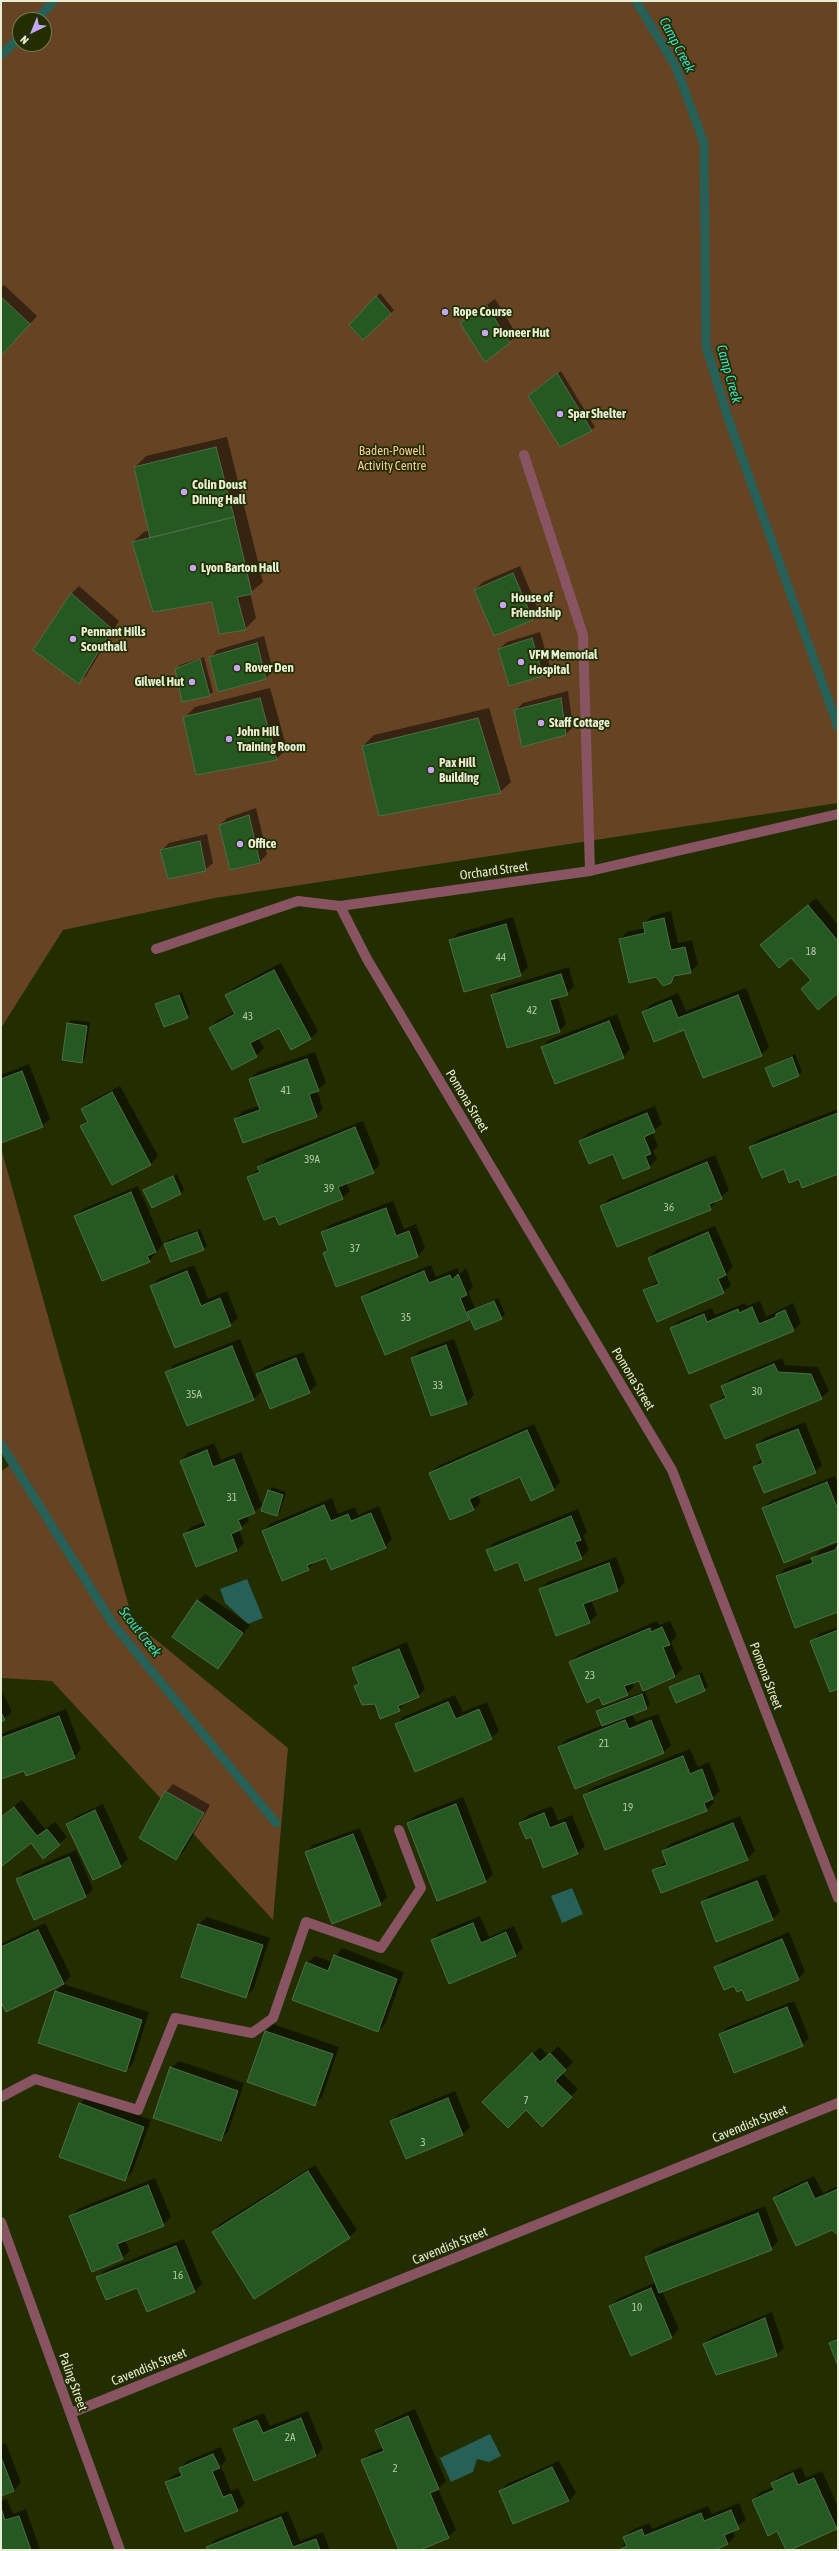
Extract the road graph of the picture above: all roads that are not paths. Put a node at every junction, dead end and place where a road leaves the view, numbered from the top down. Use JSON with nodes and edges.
{"nodes":[{"id":1,"x":524,"y":455,"type":"dead end"},
{"id":2,"x":838,"y":814,"type":"edge"},
{"id":3,"x":590,"y":871,"type":"junction"},
{"id":4,"x":340,"y":906,"type":"junction"},
{"id":5,"x":156,"y":948,"type":"dead end"},
{"id":6,"x":399,"y":1830,"type":"dead end"},
{"id":7,"x":838,"y":1898,"type":"edge"},
{"id":8,"x":1,"y":2097,"type":"edge"},
{"id":9,"x":838,"y":2103,"type":"edge"},
{"id":10,"x":1,"y":2222,"type":"edge"},
{"id":11,"x":71,"y":2413,"type":"junction"},
{"id":12,"x":120,"y":2550,"type":"edge"}],
"edges":[{"from":1,"to":3,"type":"street"},
{"from":2,"to":3,"type":"street","name":"Orchard Street"},
{"from":3,"to":4,"type":"street","name":"Orchard Street"},
{"from":4,"to":5,"type":"street","name":"Orchard Street"},
{"from":4,"to":7,"type":"street","name":"Pomona Street"},
{"from":6,"to":8,"type":"street"},
{"from":9,"to":11,"type":"street","name":"Cavendish Street"},
{"from":10,"to":11,"type":"street","name":"Paling Street"},
{"from":11,"to":12,"type":"street","name":"Paling Street"}]}
